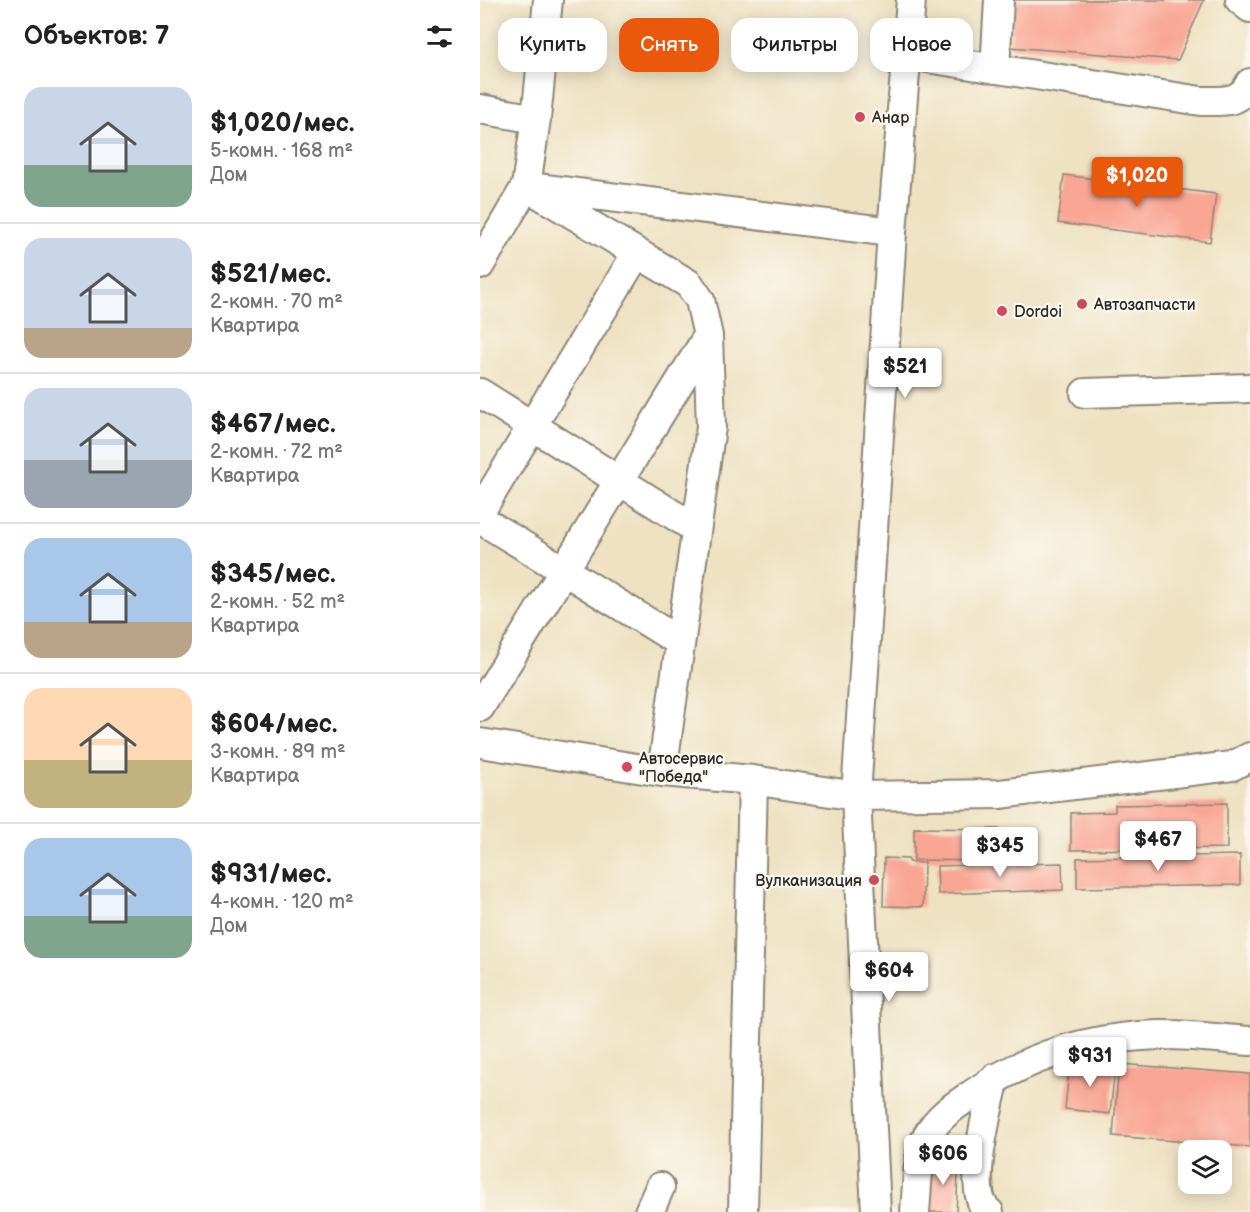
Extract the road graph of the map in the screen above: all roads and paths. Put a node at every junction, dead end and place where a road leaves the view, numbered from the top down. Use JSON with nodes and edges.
{"nodes":[{"id":1,"x":548,"y":0,"type":"edge"},
{"id":2,"x":911,"y":0,"type":"edge"},
{"id":3,"x":999,"y":0,"type":"edge"},
{"id":4,"x":1240,"y":0,"type":"edge"},
{"id":5,"x":1250,"y":8,"type":"edge"},
{"id":6,"x":910,"y":18,"type":"edge"},
{"id":7,"x":973,"y":65,"type":"edge"},
{"id":8,"x":995,"y":69,"type":"junction"},
{"id":9,"x":906,"y":72,"type":"edge"},
{"id":10,"x":1250,"y":83,"type":"edge"},
{"id":11,"x":480,"y":109,"type":"edge"},
{"id":12,"x":536,"y":119,"type":"junction"},
{"id":13,"x":526,"y":186,"type":"junction"},
{"id":14,"x":892,"y":232,"type":"junction"},
{"id":15,"x":637,"y":253,"type":"junction"},
{"id":16,"x":480,"y":265,"type":"edge"},
{"id":17,"x":708,"y":336,"type":"junction"},
{"id":18,"x":1250,"y":388,"type":"edge"},
{"id":19,"x":480,"y":393,"type":"edge"},
{"id":20,"x":1085,"y":393,"type":"dead end"},
{"id":21,"x":532,"y":425,"type":"junction"},
{"id":22,"x":619,"y":481,"type":"junction"},
{"id":23,"x":480,"y":512,"type":"edge"},
{"id":24,"x":480,"y":519,"type":"edge"},
{"id":25,"x":696,"y":529,"type":"junction"},
{"id":26,"x":564,"y":571,"type":"junction"},
{"id":27,"x":680,"y":642,"type":"junction"},
{"id":28,"x":480,"y":707,"type":"edge"},
{"id":29,"x":480,"y":743,"type":"edge"},
{"id":30,"x":1250,"y":757,"type":"edge"},
{"id":31,"x":662,"y":772,"type":"junction"},
{"id":32,"x":753,"y":780,"type":"junction"},
{"id":33,"x":856,"y":796,"type":"junction"},
{"id":34,"x":1250,"y":1041,"type":"edge"},
{"id":35,"x":995,"y":1078,"type":"junction"},
{"id":36,"x":743,"y":1212,"type":"edge"},
{"id":37,"x":876,"y":1212,"type":"edge"},
{"id":38,"x":915,"y":1212,"type":"edge"},
{"id":39,"x":989,"y":1212,"type":"edge"}],
"edges":[{"from":1,"to":12,"type":"street"},
{"from":2,"to":6,"type":"street"},
{"from":3,"to":8,"type":"street"},
{"from":4,"to":5,"type":"street"},
{"from":7,"to":8,"type":"street"},
{"from":8,"to":10,"type":"street"},
{"from":9,"to":14,"type":"street"},
{"from":11,"to":12,"type":"street"},
{"from":12,"to":13,"type":"street"},
{"from":13,"to":14,"type":"street"},
{"from":13,"to":15,"type":"street"},
{"from":13,"to":16,"type":"street"},
{"from":14,"to":33,"type":"street"},
{"from":15,"to":17,"type":"street"},
{"from":15,"to":21,"type":"street"},
{"from":17,"to":22,"type":"street"},
{"from":17,"to":25,"type":"street"},
{"from":18,"to":20,"type":"street"},
{"from":19,"to":21,"type":"street"},
{"from":21,"to":22,"type":"street"},
{"from":21,"to":23,"type":"street"},
{"from":22,"to":25,"type":"street"},
{"from":22,"to":26,"type":"street"},
{"from":24,"to":26,"type":"street"},
{"from":25,"to":27,"type":"street"},
{"from":26,"to":27,"type":"street"},
{"from":26,"to":28,"type":"street"},
{"from":27,"to":31,"type":"street"},
{"from":29,"to":31,"type":"street"},
{"from":30,"to":33,"type":"street"},
{"from":31,"to":32,"type":"street"},
{"from":32,"to":33,"type":"street"},
{"from":32,"to":36,"type":"street"},
{"from":33,"to":37,"type":"street"},
{"from":34,"to":35,"type":"street"},
{"from":35,"to":38,"type":"street"},
{"from":35,"to":39,"type":"street"}]}
